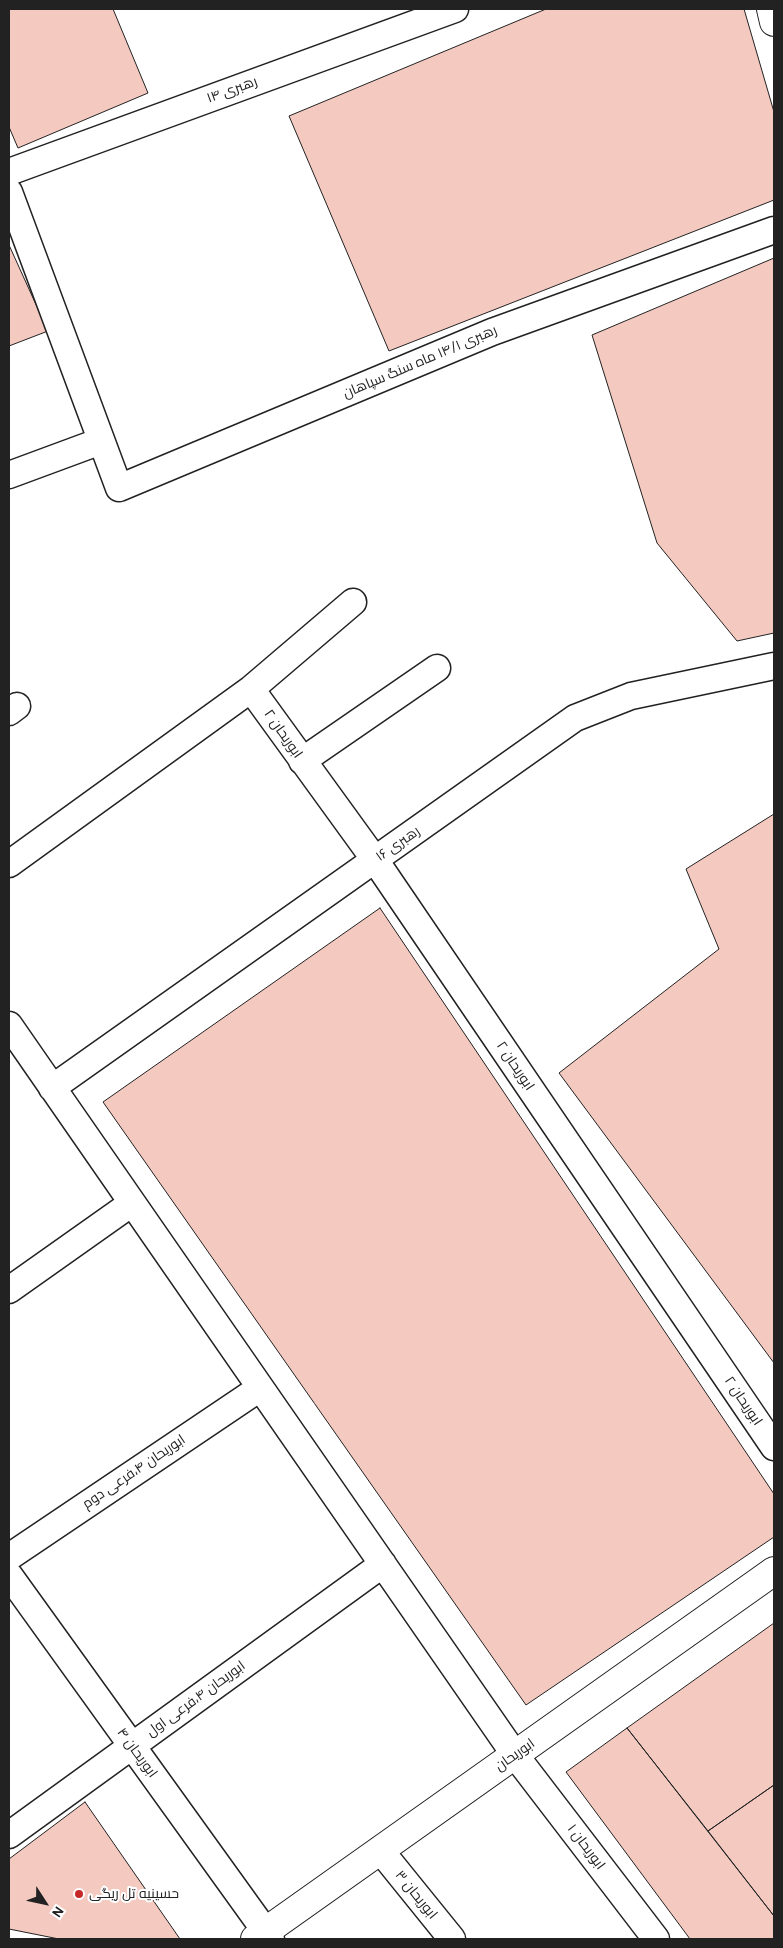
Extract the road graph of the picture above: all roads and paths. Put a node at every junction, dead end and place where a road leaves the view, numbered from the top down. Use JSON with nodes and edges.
{"nodes":[{"id":1,"x":455,"y":9,"type":"edge"},
{"id":2,"x":771,"y":9,"type":"edge"},
{"id":3,"x":774,"y":22,"type":"edge"},
{"id":4,"x":9,"y":172,"type":"edge"},
{"id":5,"x":9,"y":192,"type":"edge"},
{"id":6,"x":774,"y":230,"type":"edge"},
{"id":7,"x":101,"y":440,"type":"junction"},
{"id":8,"x":9,"y":475,"type":"edge"},
{"id":9,"x":353,"y":602,"type":"dead end"},
{"id":10,"x":774,"y":666,"type":"edge"},
{"id":11,"x":437,"y":668,"type":"dead end"},
{"id":12,"x":251,"y":689,"type":"junction"},
{"id":13,"x":302,"y":761,"type":"junction"},
{"id":14,"x":374,"y":860,"type":"junction"},
{"id":15,"x":9,"y":864,"type":"edge"},
{"id":16,"x":10,"y":1029,"type":"edge"},
{"id":17,"x":52,"y":1088,"type":"junction"},
{"id":18,"x":132,"y":1203,"type":"junction"},
{"id":19,"x":9,"y":1290,"type":"edge"},
{"id":20,"x":260,"y":1388,"type":"junction"},
{"id":21,"x":774,"y":1447,"type":"edge"},
{"id":22,"x":9,"y":1556,"type":"edge"},
{"id":23,"x":383,"y":1564,"type":"junction"},
{"id":24,"x":774,"y":1571,"type":"edge"},
{"id":25,"x":9,"y":1575,"type":"edge"},
{"id":26,"x":131,"y":1746,"type":"junction"},
{"id":27,"x":515,"y":1755,"type":"junction"},
{"id":28,"x":9,"y":1835,"type":"edge"},
{"id":29,"x":380,"y":1850,"type":"junction"},
{"id":30,"x":264,"y":1937,"type":"edge"},
{"id":31,"x":452,"y":1939,"type":"edge"},
{"id":32,"x":656,"y":1939,"type":"edge"}],
"edges":[{"from":1,"to":4,"type":"street","name":"رهبری ۱۴"},
{"from":2,"to":3,"type":"street"},
{"from":5,"to":7,"type":"street","name":"رهبری ۱۴/۱ ماه سنگ سپاهان"},
{"from":6,"to":7,"type":"street","name":"رهبری ۱۴/۱ ماه سنگ سپاهان"},
{"from":7,"to":8,"type":"street"},
{"from":9,"to":12,"type":"street"},
{"from":10,"to":14,"type":"street","name":"رهبری ۱۶"},
{"from":11,"to":13,"type":"street"},
{"from":12,"to":13,"type":"street","name":"ابوریحان ۲"},
{"from":12,"to":15,"type":"street"},
{"from":13,"to":14,"type":"street","name":"ابوریحان ۲"},
{"from":14,"to":17,"type":"street","name":"رهبری ۱۶"},
{"from":14,"to":21,"type":"street","name":"ابوریحان ۲"},
{"from":16,"to":17,"type":"street","name":"ابوریحان ۱"},
{"from":17,"to":18,"type":"street","name":"ابوریحان ۱"},
{"from":18,"to":19,"type":"street"},
{"from":18,"to":20,"type":"street","name":"ابوریحان ۱"},
{"from":20,"to":22,"type":"street","name":"ابوریحان ۴،فرعی دوم"},
{"from":20,"to":23,"type":"street","name":"ابوریحان ۱"},
{"from":23,"to":26,"type":"street","name":"ابوریحان ۴،فرعی اول"},
{"from":23,"to":27,"type":"street","name":"ابوریحان ۱"},
{"from":24,"to":27,"type":"street","name":"ابوریحان"},
{"from":25,"to":26,"type":"street","name":"ابوریحان ۴"},
{"from":26,"to":28,"type":"street","name":"ابوریحان ۴،فرعی اول"},
{"from":26,"to":30,"type":"street","name":"ابوریحان ۴"},
{"from":27,"to":29,"type":"street","name":"ابوریحان"},
{"from":27,"to":32,"type":"street","name":"ابوریحان ۱"},
{"from":29,"to":30,"type":"street","name":"ابوریحان"},
{"from":29,"to":31,"type":"street","name":"ابوریحان ۳"}]}
